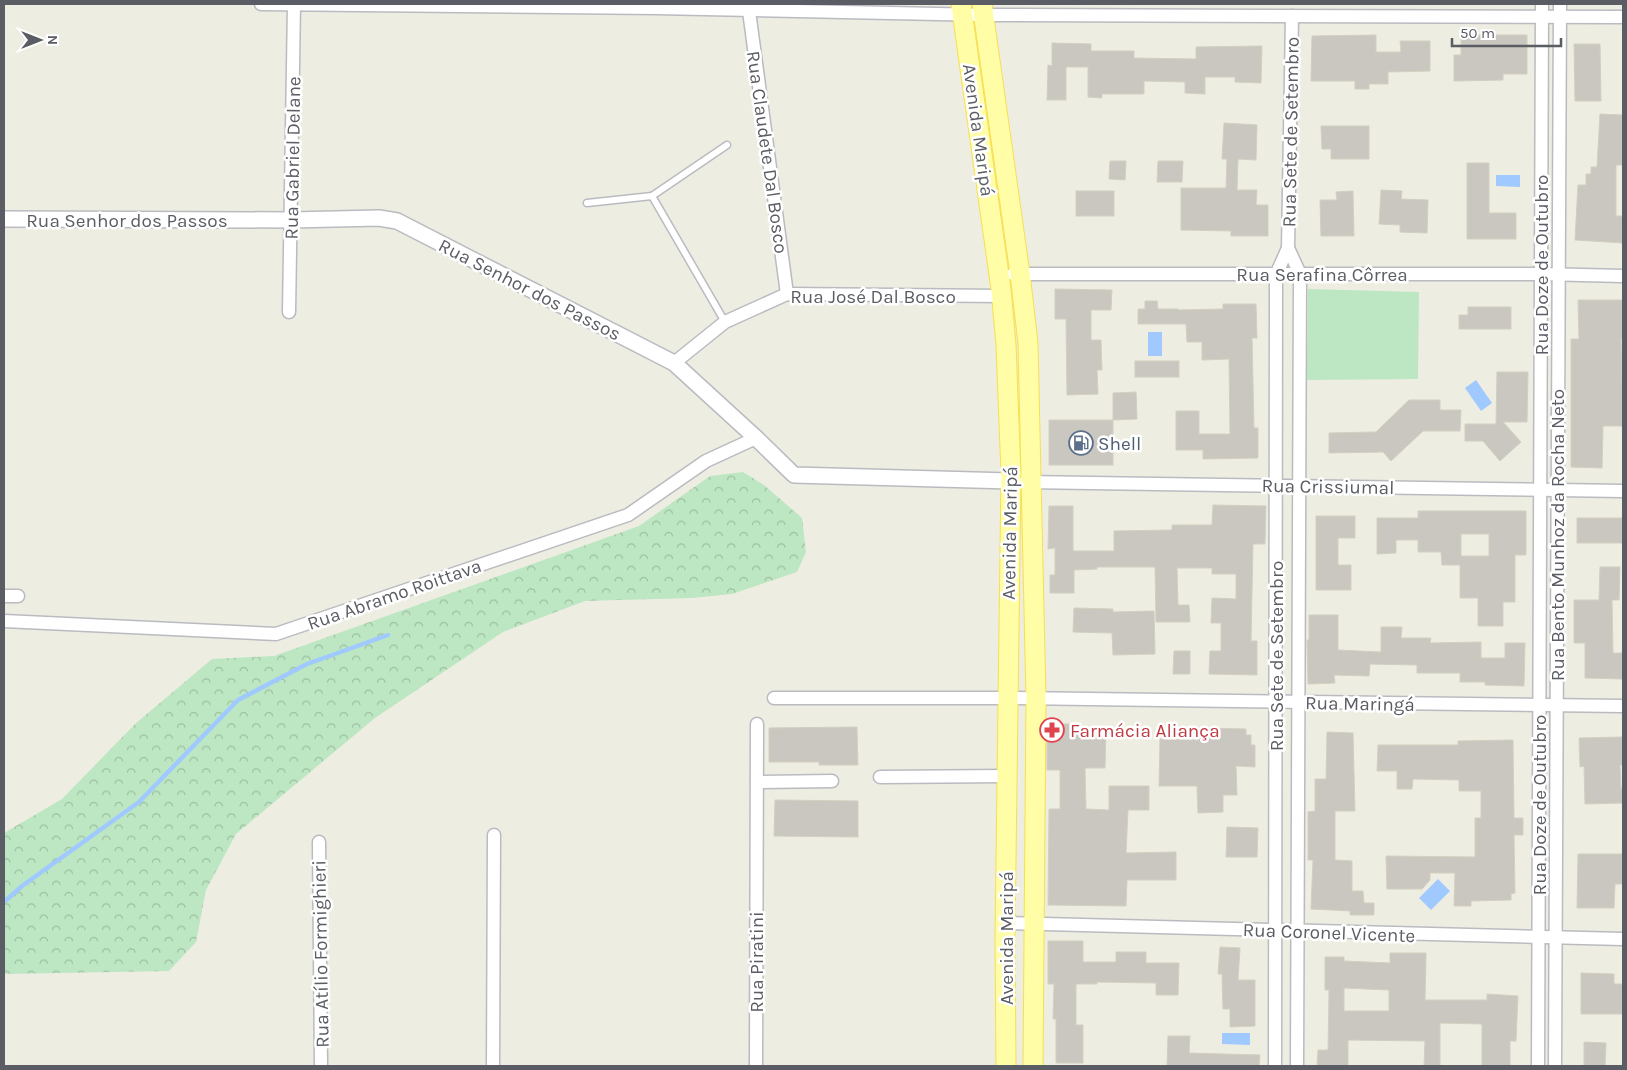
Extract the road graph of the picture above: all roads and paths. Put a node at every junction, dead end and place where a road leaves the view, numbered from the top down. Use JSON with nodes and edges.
{"nodes":[{"id":1,"x":262,"y":4,"type":"edge"},
{"id":2,"x":294,"y":4,"type":"edge"},
{"id":3,"x":656,"y":6,"type":"edge"},
{"id":4,"x":961,"y":9,"type":"edge"},
{"id":5,"x":983,"y":9,"type":"edge"},
{"id":6,"x":1542,"y":10,"type":"edge"},
{"id":7,"x":1560,"y":10,"type":"edge"},
{"id":8,"x":749,"y":11,"type":"junction"},
{"id":9,"x":1292,"y":16,"type":"junction"},
{"id":10,"x":1623,"y":17,"type":"edge"},
{"id":11,"x":727,"y":145,"type":"dead end"},
{"id":12,"x":652,"y":196,"type":"junction"},
{"id":13,"x":587,"y":203,"type":"dead end"},
{"id":14,"x":4,"y":219,"type":"edge"},
{"id":15,"x":291,"y":220,"type":"junction"},
{"id":16,"x":1288,"y":248,"type":"junction"},
{"id":17,"x":998,"y":265,"type":"junction"},
{"id":18,"x":1019,"y":265,"type":"junction"},
{"id":19,"x":1300,"y":274,"type":"junction"},
{"id":20,"x":1541,"y":274,"type":"junction"},
{"id":21,"x":1559,"y":274,"type":"junction"},
{"id":22,"x":1276,"y":275,"type":"junction"},
{"id":23,"x":1623,"y":276,"type":"edge"},
{"id":24,"x":787,"y":294,"type":"junction"},
{"id":25,"x":1001,"y":296,"type":"junction"},
{"id":26,"x":1022,"y":296,"type":"junction"},
{"id":27,"x":289,"y":312,"type":"dead end"},
{"id":28,"x":726,"y":322,"type":"junction"},
{"id":29,"x":674,"y":363,"type":"junction"},
{"id":30,"x":756,"y":438,"type":"junction"},
{"id":31,"x":1010,"y":481,"type":"junction"},
{"id":32,"x":1032,"y":482,"type":"junction"},
{"id":33,"x":1276,"y":486,"type":"junction"},
{"id":34,"x":1300,"y":486,"type":"junction"},
{"id":35,"x":1540,"y":489,"type":"junction"},
{"id":36,"x":1557,"y":490,"type":"junction"},
{"id":37,"x":1623,"y":491,"type":"edge"},
{"id":38,"x":4,"y":596,"type":"edge"},
{"id":39,"x":18,"y":596,"type":"dead end"},
{"id":40,"x":4,"y":621,"type":"edge"},
{"id":41,"x":774,"y":698,"type":"dead end"},
{"id":42,"x":1007,"y":698,"type":"junction"},
{"id":43,"x":1036,"y":699,"type":"junction"},
{"id":44,"x":1276,"y":702,"type":"junction"},
{"id":45,"x":1299,"y":702,"type":"junction"},
{"id":46,"x":1540,"y":705,"type":"junction"},
{"id":47,"x":1557,"y":705,"type":"junction"},
{"id":48,"x":1623,"y":706,"type":"edge"},
{"id":49,"x":757,"y":724,"type":"dead end"},
{"id":50,"x":1007,"y":776,"type":"junction"},
{"id":51,"x":880,"y":777,"type":"dead end"},
{"id":52,"x":832,"y":781,"type":"dead end"},
{"id":53,"x":757,"y":782,"type":"junction"},
{"id":54,"x":494,"y":835,"type":"dead end"},
{"id":55,"x":319,"y":842,"type":"dead end"},
{"id":56,"x":1005,"y":923,"type":"junction"},
{"id":57,"x":1034,"y":925,"type":"junction"},
{"id":58,"x":1276,"y":931,"type":"junction"},
{"id":59,"x":1298,"y":932,"type":"junction"},
{"id":60,"x":1539,"y":938,"type":"junction"},
{"id":61,"x":1556,"y":938,"type":"junction"},
{"id":62,"x":1623,"y":940,"type":"edge"},
{"id":63,"x":321,"y":1066,"type":"edge"},
{"id":64,"x":493,"y":1066,"type":"edge"},
{"id":65,"x":756,"y":1066,"type":"edge"},
{"id":66,"x":1006,"y":1066,"type":"edge"},
{"id":67,"x":1033,"y":1066,"type":"edge"},
{"id":68,"x":1275,"y":1066,"type":"edge"},
{"id":69,"x":1297,"y":1066,"type":"edge"},
{"id":70,"x":1538,"y":1066,"type":"edge"},
{"id":71,"x":1555,"y":1066,"type":"edge"}],
"edges":[{"from":1,"to":2,"type":"street"},
{"from":2,"to":3,"type":"street"},
{"from":2,"to":15,"type":"street","name":"Rua Gabriel Delane"},
{"from":3,"to":8,"type":"street"},
{"from":4,"to":5,"type":"street"},
{"from":4,"to":8,"type":"street"},
{"from":4,"to":17,"type":"main road","name":"Avenida Maripá"},
{"from":5,"to":9,"type":"street"},
{"from":5,"to":18,"type":"main road","name":"Avenida Maripá"},
{"from":6,"to":7,"type":"street"},
{"from":6,"to":9,"type":"street"},
{"from":6,"to":20,"type":"street","name":"Rua Doze de Outubro"},
{"from":7,"to":10,"type":"street"},
{"from":7,"to":21,"type":"street","name":"Rua Bento Munhoz da Rocha Neto"},
{"from":8,"to":24,"type":"street","name":"Rua Claudete Dal Bosco"},
{"from":9,"to":16,"type":"street","name":"Rua Sete de Setembro"},
{"from":11,"to":12,"type":"lane"},
{"from":12,"to":13,"type":"lane"},
{"from":12,"to":28,"type":"lane"},
{"from":14,"to":15,"type":"street","name":"Rua Senhor dos Passos"},
{"from":15,"to":27,"type":"street","name":"Rua Gabriel Delane"},
{"from":15,"to":29,"type":"street","name":"Rua Senhor dos Passos"},
{"from":16,"to":19,"type":"street","name":"Rua Sete de Setembro"},
{"from":16,"to":22,"type":"street","name":"Rua Sete de Setembro"},
{"from":17,"to":18,"type":"main road"},
{"from":17,"to":25,"type":"main road","name":"Avenida Maripá"},
{"from":18,"to":22,"type":"street","name":"Rua Serafina Côrrea"},
{"from":18,"to":26,"type":"main road","name":"Avenida Maripá"},
{"from":19,"to":20,"type":"street","name":"Rua Serafina Côrrea"},
{"from":19,"to":22,"type":"street","name":"Rua Serafina Côrrea"},
{"from":19,"to":34,"type":"street","name":"Rua Sete de Setembro"},
{"from":20,"to":21,"type":"street","name":"Rua Serafina Côrrea"},
{"from":20,"to":35,"type":"street","name":"Rua Doze de Outubro"},
{"from":21,"to":23,"type":"street","name":"Rua Serafina Côrrea"},
{"from":21,"to":36,"type":"street","name":"Rua Bento Munhoz da Rocha Neto"},
{"from":22,"to":33,"type":"street","name":"Rua Sete de Setembro"},
{"from":24,"to":25,"type":"street","name":"Rua José Dal Bosco"},
{"from":24,"to":28,"type":"street","name":"Rua José Dal Bosco"},
{"from":25,"to":26,"type":"main road"},
{"from":25,"to":31,"type":"main road","name":"Avenida Maripá"},
{"from":26,"to":32,"type":"main road","name":"Avenida Maripá"},
{"from":28,"to":29,"type":"street","name":"Rua José Dal Bosco"},
{"from":29,"to":30,"type":"street","name":"Rua Senhor dos Passos"},
{"from":30,"to":31,"type":"street","name":"Rua Senhor dos Passos"},
{"from":30,"to":40,"type":"street","name":"Rua Abramo Roittava"},
{"from":31,"to":32,"type":"main road"},
{"from":31,"to":32,"type":"main road"},
{"from":31,"to":42,"type":"main road","name":"Avenida Maripá"},
{"from":32,"to":33,"type":"street","name":"Rua Crissiumal"},
{"from":32,"to":43,"type":"main road","name":"Avenida Maripá"},
{"from":33,"to":34,"type":"street","name":"Rua Crissiumal"},
{"from":33,"to":44,"type":"street","name":"Rua Sete de Setembro"},
{"from":34,"to":35,"type":"street","name":"Rua Crissiumal"},
{"from":34,"to":45,"type":"street","name":"Rua Sete de Setembro"},
{"from":35,"to":36,"type":"street","name":"Rua Crissiumal"},
{"from":35,"to":46,"type":"street","name":"Rua Doze de Outubro"},
{"from":36,"to":37,"type":"street","name":"Rua Crissiumal"},
{"from":36,"to":47,"type":"street","name":"Rua Bento Munhoz da Rocha Neto"},
{"from":38,"to":39,"type":"street"},
{"from":41,"to":42,"type":"street"},
{"from":42,"to":43,"type":"main road"},
{"from":42,"to":43,"type":"main road"},
{"from":42,"to":50,"type":"main road","name":"Avenida Maripá"},
{"from":43,"to":44,"type":"street","name":"Rua Maringá"},
{"from":43,"to":57,"type":"main road","name":"Avenida Maripá"},
{"from":44,"to":45,"type":"street","name":"Rua Maringá"},
{"from":44,"to":58,"type":"street","name":"Rua Sete de Setembro"},
{"from":45,"to":46,"type":"street","name":"Rua Maringá"},
{"from":45,"to":59,"type":"street","name":"Rua Sete de Setembro"},
{"from":46,"to":47,"type":"street","name":"Rua Maringá"},
{"from":46,"to":60,"type":"street","name":"Rua Doze de Outubro"},
{"from":47,"to":48,"type":"street","name":"Rua Maringá"},
{"from":47,"to":61,"type":"street","name":"Rua Bento Munhoz da Rocha Neto"},
{"from":49,"to":53,"type":"street","name":"Rua Piratini"},
{"from":50,"to":51,"type":"street"},
{"from":50,"to":56,"type":"main road","name":"Avenida Maripá"},
{"from":52,"to":53,"type":"street"},
{"from":53,"to":65,"type":"street","name":"Rua Piratini"},
{"from":54,"to":64,"type":"street"},
{"from":55,"to":63,"type":"street","name":"Rua Atílio Formighieri"},
{"from":56,"to":57,"type":"main road"},
{"from":56,"to":57,"type":"main road"},
{"from":56,"to":66,"type":"main road","name":"Avenida Maripá"},
{"from":57,"to":58,"type":"street","name":"Rua Coronel Vicente"},
{"from":57,"to":67,"type":"main road","name":"Avenida Maripá"},
{"from":58,"to":59,"type":"street","name":"Rua Coronel Vicente"},
{"from":58,"to":68,"type":"street","name":"Rua Sete de Setembro"},
{"from":59,"to":60,"type":"street","name":"Rua Coronel Vicente"},
{"from":59,"to":69,"type":"street","name":"Rua Sete de Setembro"},
{"from":60,"to":61,"type":"street","name":"Rua Coronel Vicente"},
{"from":60,"to":70,"type":"street","name":"Rua Doze de Outubro"},
{"from":61,"to":62,"type":"street","name":"Rua Coronel Vicente"},
{"from":61,"to":71,"type":"street","name":"Rua Bento Munhoz da Rocha Neto"}]}
